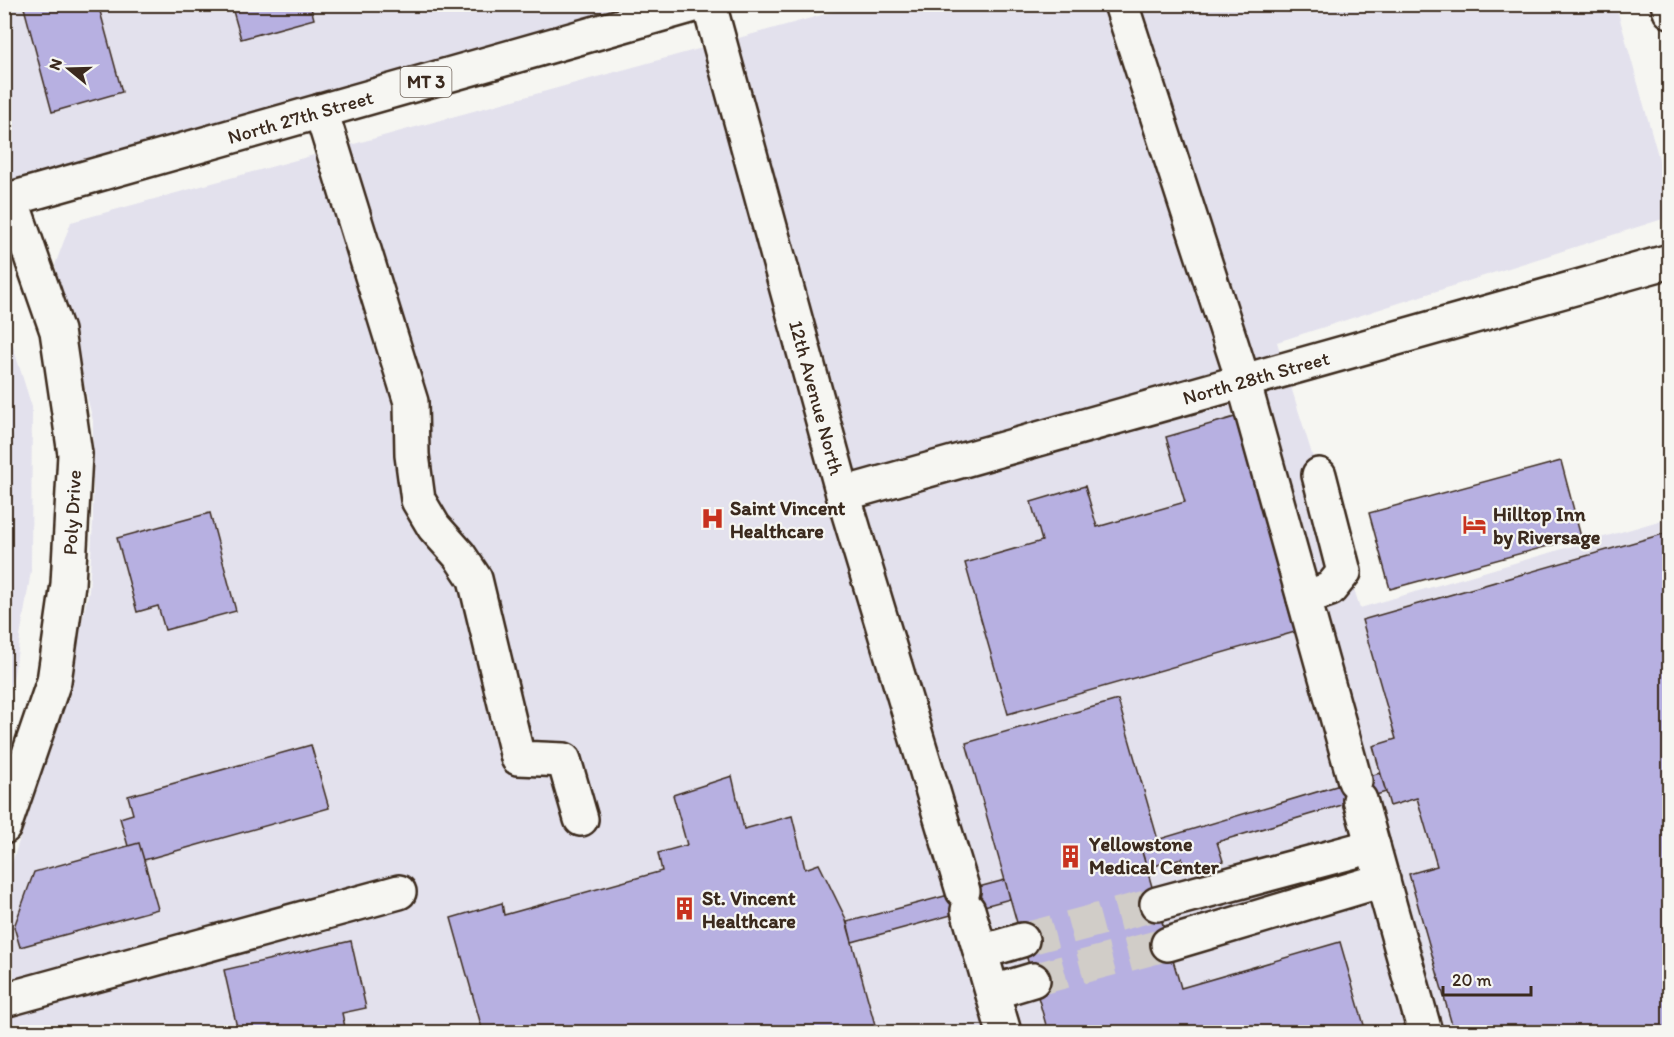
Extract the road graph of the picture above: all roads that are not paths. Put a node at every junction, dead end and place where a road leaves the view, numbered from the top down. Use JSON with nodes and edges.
{"nodes":[{"id":1,"x":698,"y":4,"type":"edge"},
{"id":2,"x":709,"y":4,"type":"edge"},
{"id":3,"x":1121,"y":4,"type":"edge"},
{"id":4,"x":1668,"y":4,"type":"edge"},
{"id":5,"x":1670,"y":11,"type":"edge"},
{"id":6,"x":321,"y":111,"type":"junction"},
{"id":7,"x":8,"y":200,"type":"edge"},
{"id":8,"x":1670,"y":261,"type":"edge"},
{"id":9,"x":1243,"y":380,"type":"junction"},
{"id":10,"x":1319,"y":474,"type":"dead end"},
{"id":11,"x":843,"y":494,"type":"junction"},
{"id":12,"x":1304,"y":598,"type":"junction"},
{"id":13,"x":581,"y":819,"type":"dead end"},
{"id":14,"x":4,"y":827,"type":"edge"},
{"id":15,"x":1373,"y":846,"type":"junction"},
{"id":16,"x":1383,"y":880,"type":"junction"},
{"id":17,"x":399,"y":892,"type":"dead end"},
{"id":18,"x":1157,"y":904,"type":"tunnel mouth"},
{"id":19,"x":1022,"y":940,"type":"tunnel mouth"},
{"id":20,"x":1168,"y":944,"type":"tunnel mouth"},
{"id":21,"x":981,"y":952,"type":"junction"},
{"id":22,"x":1033,"y":980,"type":"tunnel mouth"},
{"id":23,"x":993,"y":992,"type":"junction"},
{"id":24,"x":4,"y":1000,"type":"edge"},
{"id":25,"x":1004,"y":1032,"type":"edge"},
{"id":26,"x":1425,"y":1032,"type":"edge"}],
"edges":[{"from":1,"to":6,"type":"street","name":"North 27th Street","number":"MT 3"},
{"from":2,"to":11,"type":"street","name":"12th Avenue North"},
{"from":3,"to":9,"type":"street"},
{"from":4,"to":5,"type":"street"},
{"from":6,"to":7,"type":"street","name":"North 27th Street","number":"MT 3"},
{"from":6,"to":13,"type":"street"},
{"from":7,"to":14,"type":"street","name":"Poly Drive"},
{"from":8,"to":9,"type":"street","name":"North 28th Street"},
{"from":9,"to":11,"type":"street","name":"North 28th Street"},
{"from":9,"to":12,"type":"street"},
{"from":10,"to":12,"type":"street"},
{"from":11,"to":21,"type":"street","name":"12th Avenue North"},
{"from":12,"to":15,"type":"street"},
{"from":15,"to":16,"type":"street"},
{"from":15,"to":18,"type":"street"},
{"from":16,"to":20,"type":"street"},
{"from":16,"to":26,"type":"street"},
{"from":17,"to":24,"type":"street"},
{"from":19,"to":21,"type":"street"},
{"from":21,"to":23,"type":"street","name":"12th Avenue North"},
{"from":22,"to":23,"type":"street"},
{"from":23,"to":25,"type":"street","name":"12th Avenue North"}]}
